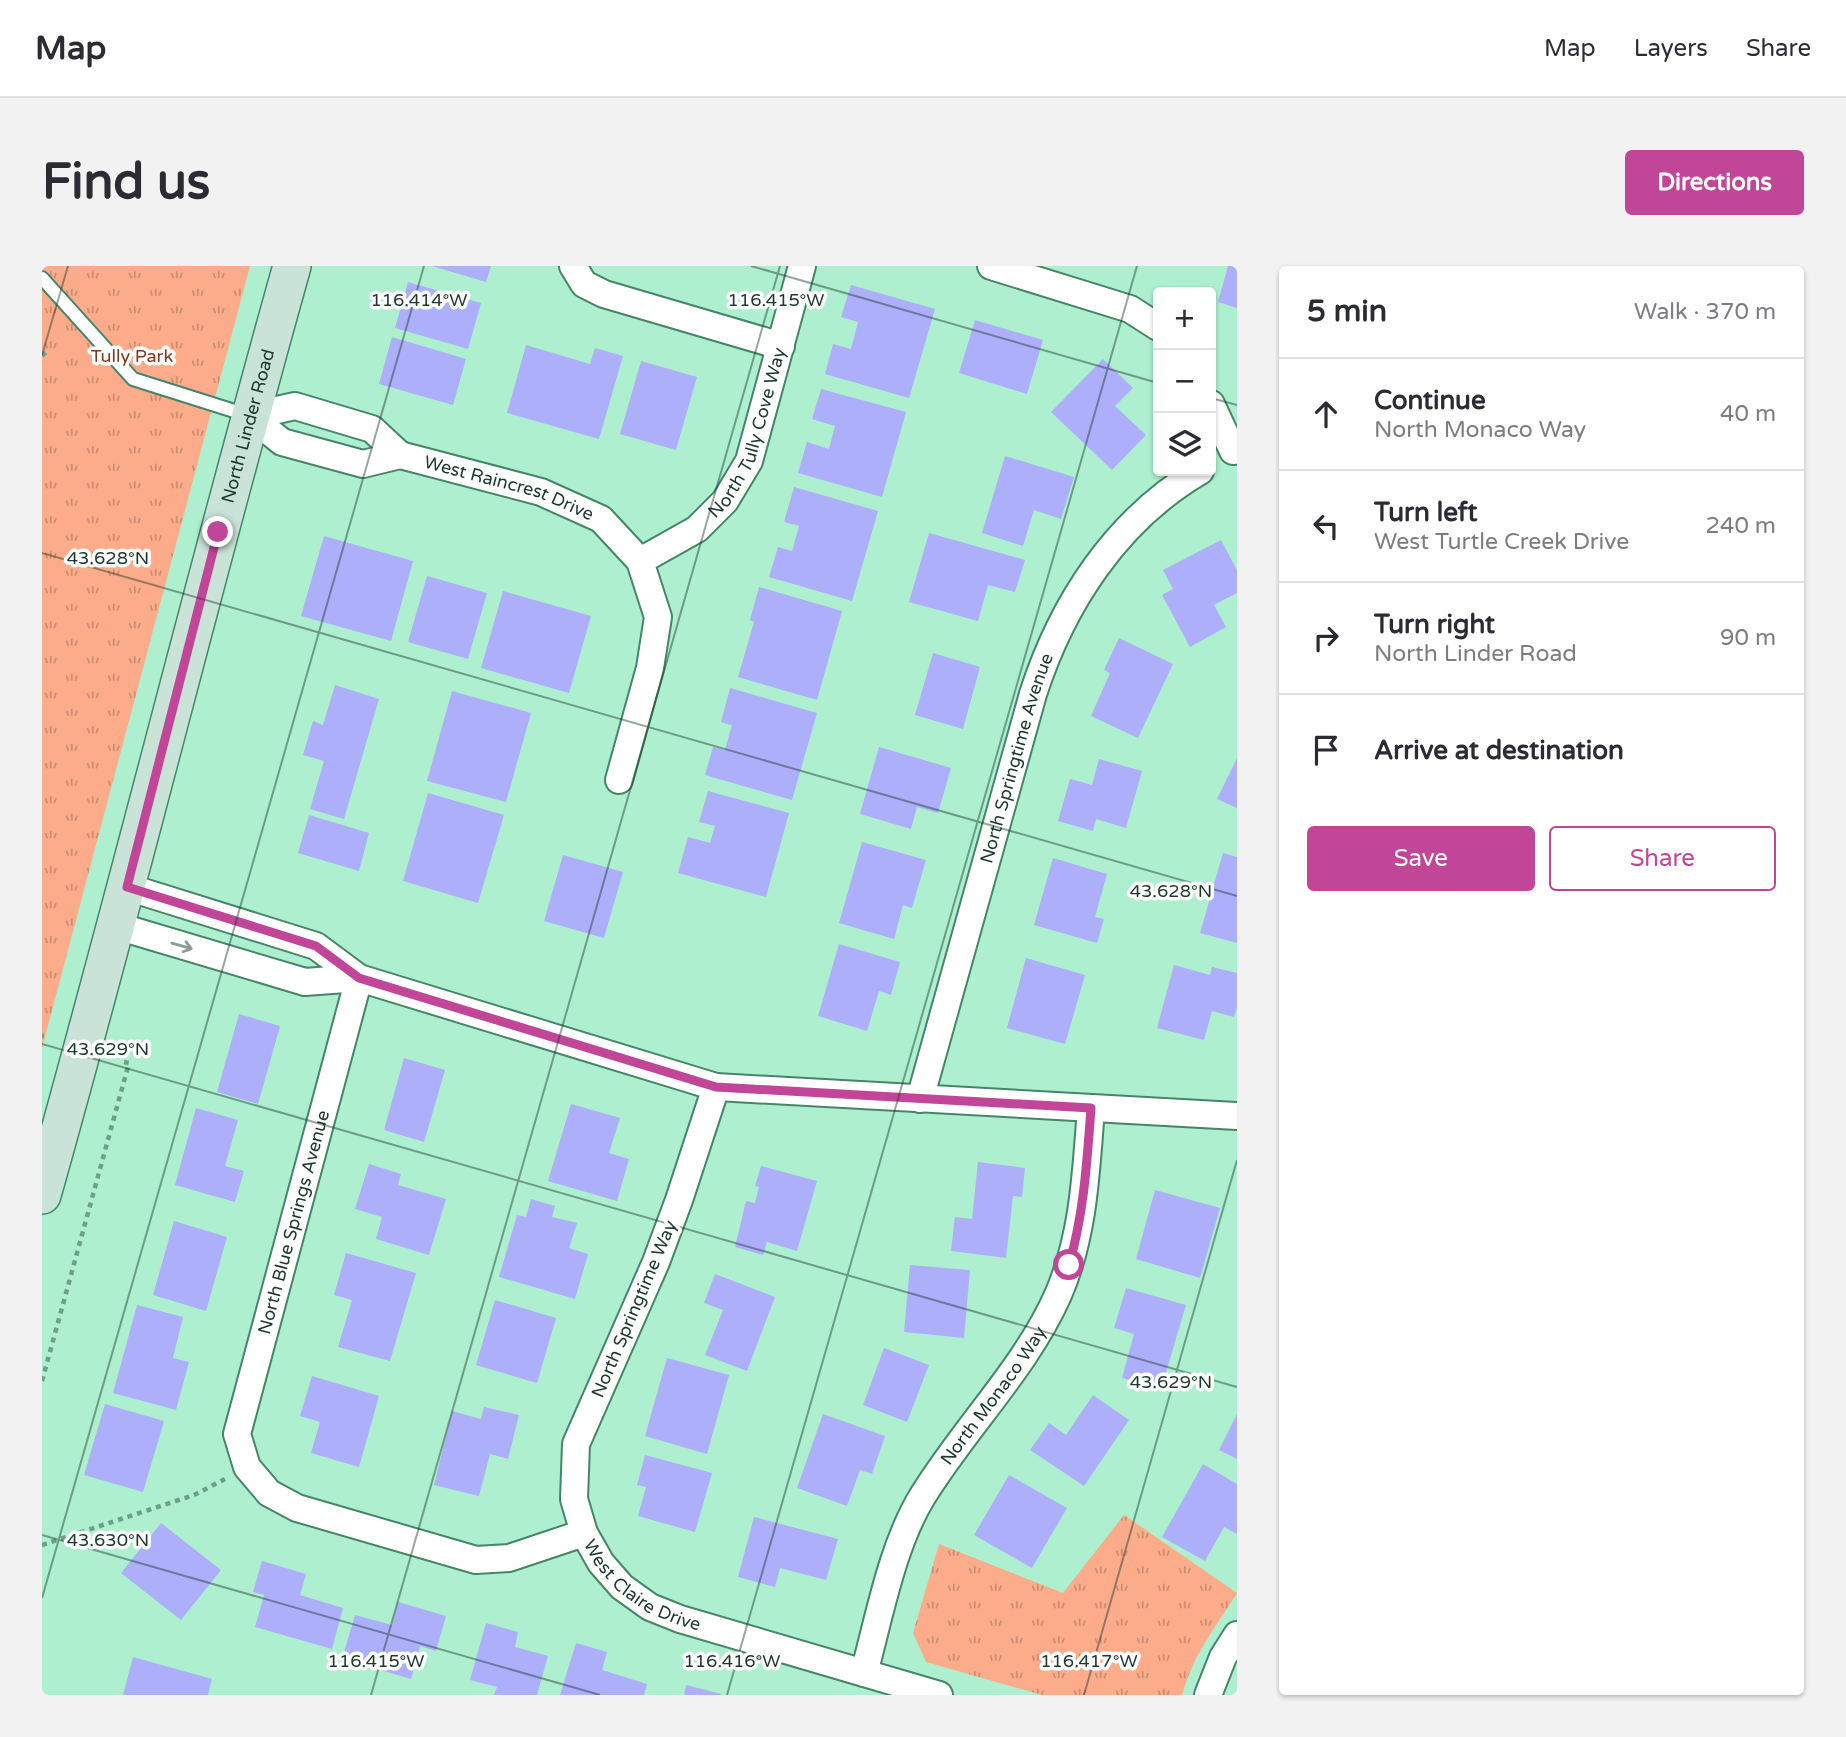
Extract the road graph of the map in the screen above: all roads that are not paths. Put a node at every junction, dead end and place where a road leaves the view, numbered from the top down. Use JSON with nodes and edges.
{"nodes":[{"id":1,"x":292,"y":266,"type":"edge"},
{"id":2,"x":802,"y":266,"type":"edge"},
{"id":3,"x":991,"y":266,"type":"edge"},
{"id":4,"x":574,"y":268,"type":"edge"},
{"id":5,"x":42,"y":278,"type":"edge"},
{"id":6,"x":1153,"y":324,"type":"edge"},
{"id":7,"x":781,"y":346,"type":"junction"},
{"id":8,"x":1214,"y":413,"type":"edge"},
{"id":9,"x":250,"y":416,"type":"junction"},
{"id":10,"x":400,"y":455,"type":"junction"},
{"id":11,"x":1227,"y":455,"type":"edge"},
{"id":12,"x":1193,"y":476,"type":"edge"},
{"id":13,"x":640,"y":561,"type":"junction"},
{"id":14,"x":619,"y":780,"type":"dead end"},
{"id":15,"x":127,"y":887,"type":"junction"},
{"id":16,"x":117,"y":926,"type":"junction"},
{"id":17,"x":359,"y":978,"type":"junction"},
{"id":18,"x":716,"y":1087,"type":"junction"},
{"id":19,"x":920,"y":1099,"type":"junction"},
{"id":20,"x":1091,"y":1108,"type":"junction"},
{"id":21,"x":1237,"y":1116,"type":"edge"},
{"id":22,"x":42,"y":1195,"type":"edge"},
{"id":23,"x":247,"y":1467,"type":"joint"},
{"id":24,"x":584,"y":1533,"type":"junction"},
{"id":25,"x":1237,"y":1635,"type":"edge"},
{"id":26,"x":864,"y":1673,"type":"junction"},
{"id":27,"x":939,"y":1695,"type":"edge"},
{"id":28,"x":1208,"y":1695,"type":"edge"}],
"edges":[{"from":1,"to":9,"type":"main road","name":"North Linder Road"},
{"from":2,"to":7,"type":"street","name":"North Tully Cove Way"},
{"from":3,"to":6,"type":"street"},
{"from":4,"to":7,"type":"street"},
{"from":5,"to":9,"type":"lane"},
{"from":7,"to":13,"type":"street","name":"North Tully Cove Way"},
{"from":8,"to":11,"type":"street"},
{"from":9,"to":10,"type":"street","name":"West Raincrest Drive"},
{"from":9,"to":10,"type":"street","name":"West Raincrest Drive"},
{"from":9,"to":15,"type":"main road","name":"North Linder Road"},
{"from":10,"to":13,"type":"street","name":"West Raincrest Drive"},
{"from":12,"to":19,"type":"street","name":"North Springtime Avenue"},
{"from":13,"to":14,"type":"street"},
{"from":15,"to":16,"type":"main road","name":"North Linder Road"},
{"from":15,"to":17,"type":"street"},
{"from":16,"to":17,"type":"street","one_way":true},
{"from":16,"to":22,"type":"main road","name":"North Linder Road"},
{"from":17,"to":18,"type":"street"},
{"from":17,"to":23,"type":"street","name":"North Blue Springs Avenue"},
{"from":18,"to":19,"type":"street"},
{"from":18,"to":24,"type":"street","name":"North Springtime Way"},
{"from":19,"to":20,"type":"street"},
{"from":20,"to":21,"type":"street"},
{"from":20,"to":26,"type":"street","name":"North Monaco Way"},
{"from":23,"to":24,"type":"street","name":"West Claire Drive"},
{"from":24,"to":26,"type":"street","name":"West Claire Drive"},
{"from":25,"to":28,"type":"street"},
{"from":26,"to":27,"type":"street","name":"West Claire Drive"}]}
